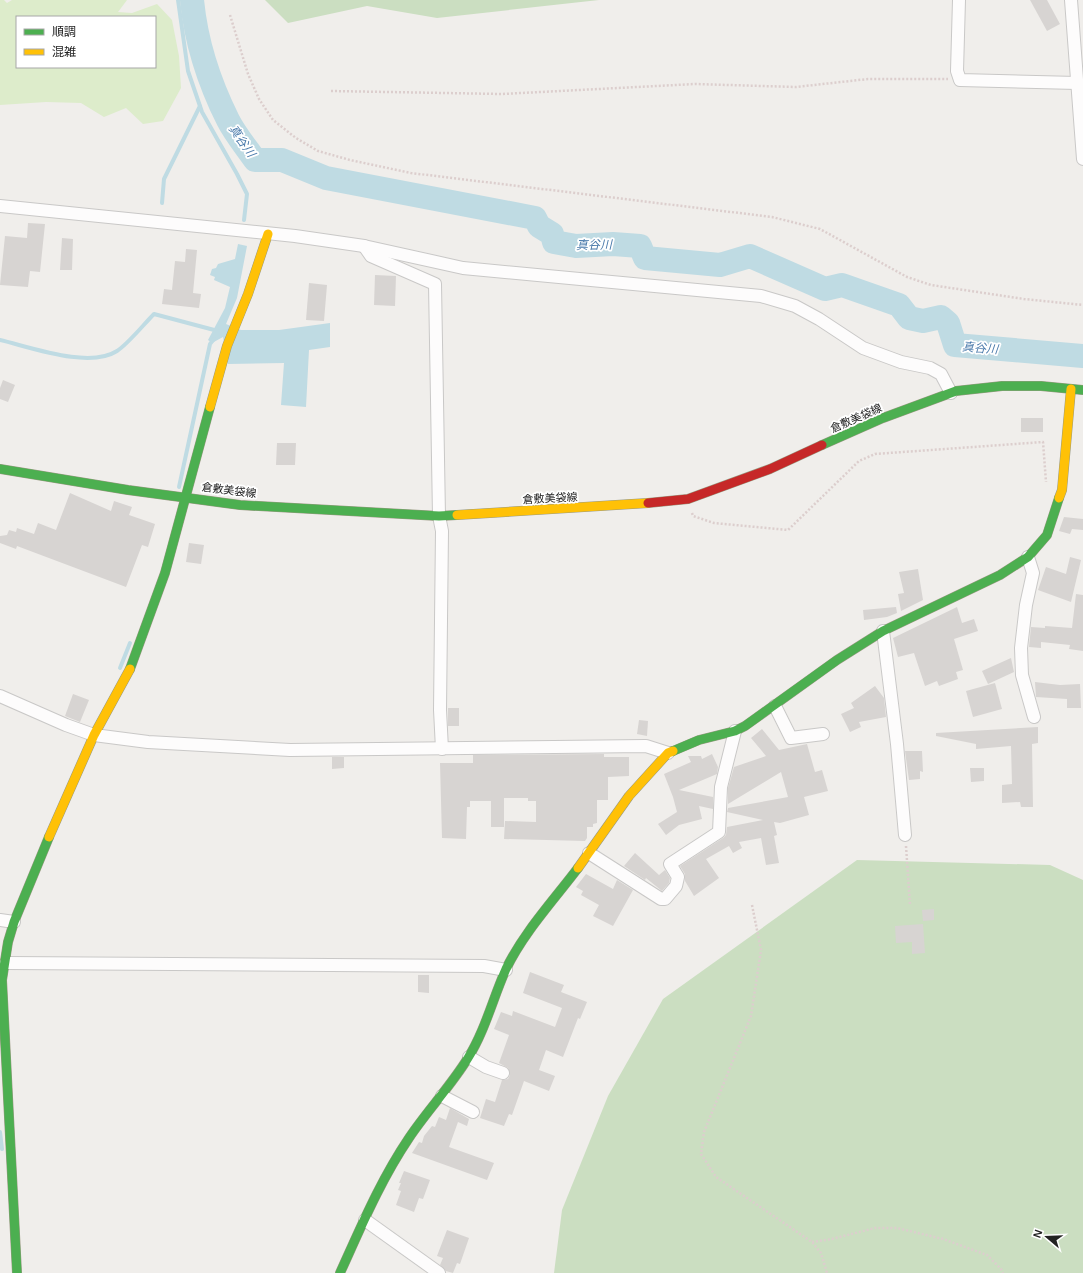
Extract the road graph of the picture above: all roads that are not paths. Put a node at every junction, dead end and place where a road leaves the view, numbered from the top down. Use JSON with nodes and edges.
{"nodes":[{"id":1,"x":959,"y":0,"type":"edge"},
{"id":2,"x":1071,"y":0,"type":"edge"},
{"id":3,"x":1077,"y":84,"type":"junction"},
{"id":4,"x":1083,"y":159,"type":"edge"},
{"id":5,"x":0,"y":206,"type":"edge"},
{"id":6,"x":268,"y":234,"type":"junction"},
{"id":7,"x":364,"y":246,"type":"junction"},
{"id":8,"x":1071,"y":388,"type":"junction"},
{"id":9,"x":1083,"y":390,"type":"edge"},
{"id":10,"x":951,"y":393,"type":"junction"},
{"id":11,"x":0,"y":469,"type":"edge"},
{"id":12,"x":186,"y":497,"type":"junction"},
{"id":13,"x":439,"y":516,"type":"junction"},
{"id":14,"x":1028,"y":557,"type":"junction"},
{"id":15,"x":883,"y":631,"type":"junction"},
{"id":16,"x":0,"y":696,"type":"edge"},
{"id":17,"x":775,"y":706,"type":"junction"},
{"id":18,"x":1034,"y":717,"type":"dead end"},
{"id":19,"x":735,"y":731,"type":"junction"},
{"id":20,"x":88,"y":733,"type":"junction"},
{"id":21,"x":823,"y":734,"type":"dead end"},
{"id":22,"x":442,"y":749,"type":"junction"},
{"id":23,"x":668,"y":753,"type":"junction"},
{"id":24,"x":905,"y":835,"type":"road end"},
{"id":25,"x":589,"y":853,"type":"junction"},
{"id":26,"x":0,"y":920,"type":"edge"},
{"id":27,"x":14,"y":922,"type":"junction"},
{"id":28,"x":6,"y":964,"type":"junction"},
{"id":29,"x":506,"y":970,"type":"junction"},
{"id":30,"x":469,"y":1057,"type":"junction"},
{"id":31,"x":503,"y":1073,"type":"dead end"},
{"id":32,"x":442,"y":1096,"type":"junction"},
{"id":33,"x":473,"y":1112,"type":"dead end"},
{"id":34,"x":5,"y":1182,"type":"edge"},
{"id":35,"x":365,"y":1220,"type":"junction"},
{"id":36,"x":17,"y":1273,"type":"edge"},
{"id":37,"x":340,"y":1273,"type":"edge"},
{"id":38,"x":439,"y":1273,"type":"edge"}],
"edges":[{"from":1,"to":3,"type":"street"},
{"from":2,"to":3,"type":"street"},
{"from":3,"to":4,"type":"street"},
{"from":5,"to":6,"type":"street"},
{"from":6,"to":7,"type":"street"},
{"from":6,"to":12,"type":"street"},
{"from":7,"to":10,"type":"street"},
{"from":7,"to":13,"type":"street"},
{"from":8,"to":9,"type":"street","name":"倉敷美袋線"},
{"from":8,"to":10,"type":"street","name":"倉敷美袋線"},
{"from":8,"to":14,"type":"street"},
{"from":10,"to":13,"type":"street","name":"倉敷美袋線"},
{"from":11,"to":12,"type":"street","name":"倉敷美袋線"},
{"from":12,"to":13,"type":"street","name":"倉敷美袋線"},
{"from":12,"to":20,"type":"street"},
{"from":13,"to":22,"type":"street"},
{"from":14,"to":15,"type":"street"},
{"from":14,"to":18,"type":"street"},
{"from":15,"to":17,"type":"street"},
{"from":15,"to":24,"type":"street"},
{"from":16,"to":20,"type":"street"},
{"from":17,"to":19,"type":"street"},
{"from":17,"to":21,"type":"street"},
{"from":19,"to":23,"type":"street"},
{"from":19,"to":25,"type":"street"},
{"from":20,"to":22,"type":"street"},
{"from":20,"to":27,"type":"street"},
{"from":22,"to":23,"type":"street"},
{"from":23,"to":25,"type":"street"},
{"from":25,"to":29,"type":"street"},
{"from":26,"to":27,"type":"street"},
{"from":27,"to":28,"type":"street"},
{"from":28,"to":29,"type":"street"},
{"from":28,"to":34,"type":"street"},
{"from":29,"to":30,"type":"street"},
{"from":30,"to":31,"type":"street"},
{"from":30,"to":32,"type":"street"},
{"from":32,"to":33,"type":"street"},
{"from":32,"to":35,"type":"street"},
{"from":34,"to":36,"type":"street"},
{"from":35,"to":37,"type":"street"},
{"from":35,"to":38,"type":"street"}]}
